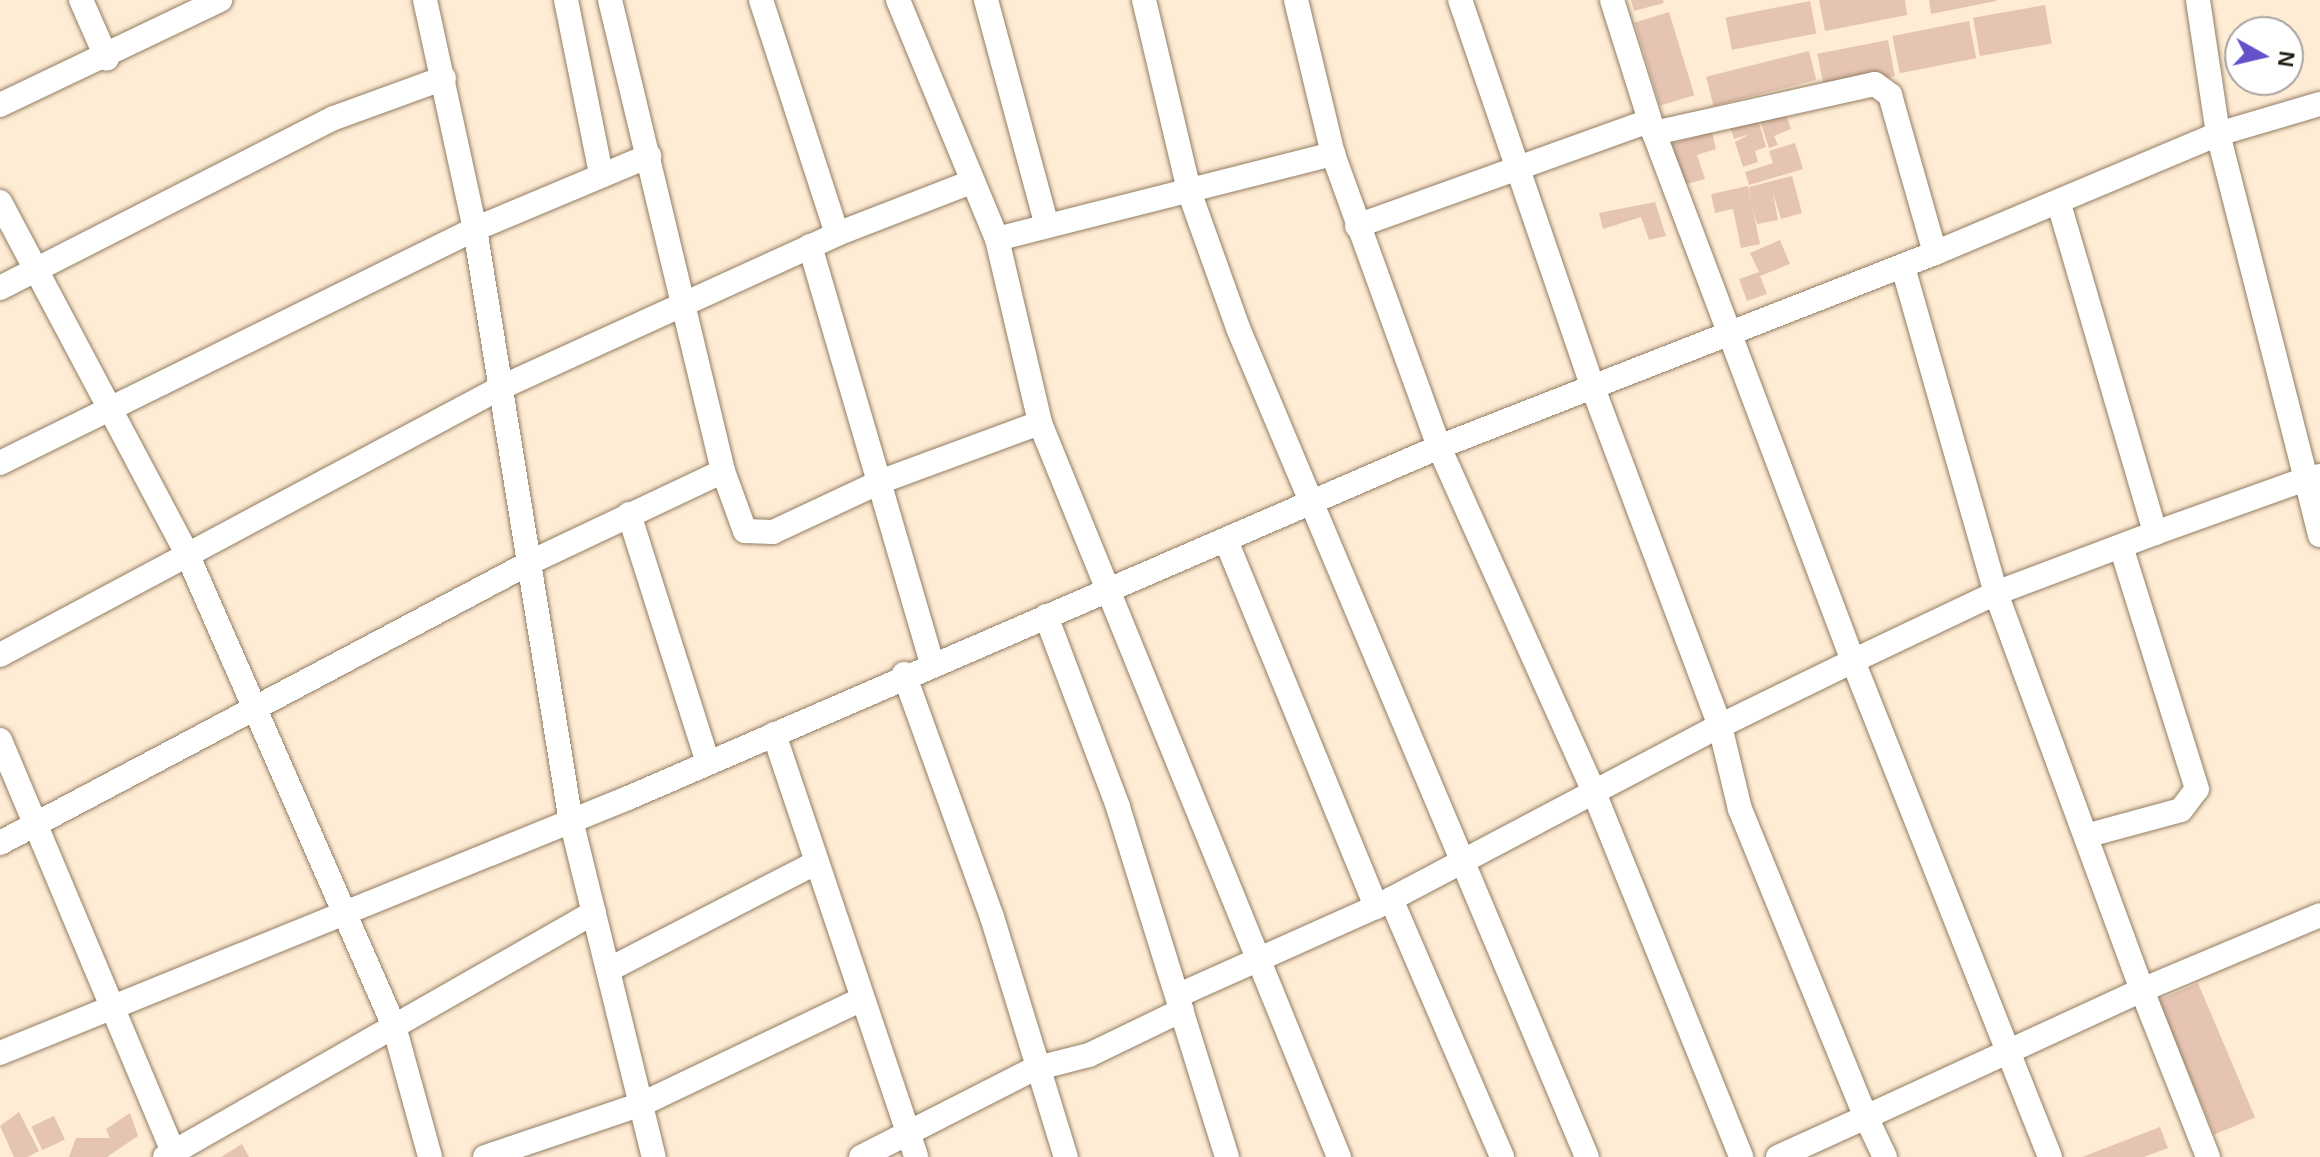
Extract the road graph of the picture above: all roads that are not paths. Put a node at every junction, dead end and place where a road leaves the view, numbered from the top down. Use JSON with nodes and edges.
{"nodes":[{"id":1,"x":81,"y":0,"type":"edge"},
{"id":2,"x":220,"y":0,"type":"edge"},
{"id":3,"x":425,"y":0,"type":"edge"},
{"id":4,"x":566,"y":0,"type":"edge"},
{"id":5,"x":610,"y":0,"type":"edge"},
{"id":6,"x":761,"y":0,"type":"edge"},
{"id":7,"x":898,"y":0,"type":"edge"},
{"id":8,"x":986,"y":0,"type":"edge"},
{"id":9,"x":1144,"y":0,"type":"edge"},
{"id":10,"x":1296,"y":0,"type":"edge"},
{"id":11,"x":1460,"y":0,"type":"edge"},
{"id":12,"x":1612,"y":0,"type":"edge"},
{"id":13,"x":2198,"y":0,"type":"edge"},
{"id":14,"x":107,"y":59,"type":"junction"},
{"id":15,"x":444,"y":78,"type":"junction"},
{"id":16,"x":2320,"y":104,"type":"edge"},
{"id":17,"x":0,"y":105,"type":"edge"},
{"id":18,"x":1652,"y":127,"type":"junction"},
{"id":19,"x":2218,"y":134,"type":"junction"},
{"id":20,"x":1333,"y":154,"type":"junction"},
{"id":21,"x":649,"y":156,"type":"junction"},
{"id":22,"x":1514,"y":165,"type":"junction"},
{"id":23,"x":601,"y":174,"type":"junction"},
{"id":24,"x":971,"y":182,"type":"junction"},
{"id":25,"x":1189,"y":191,"type":"junction"},
{"id":26,"x":0,"y":202,"type":"edge"},
{"id":27,"x":2059,"y":204,"type":"junction"},
{"id":28,"x":1047,"y":226,"type":"junction"},
{"id":29,"x":1357,"y":226,"type":"junction"},
{"id":30,"x":475,"y":229,"type":"junction"},
{"id":31,"x":837,"y":234,"type":"junction"},
{"id":32,"x":997,"y":239,"type":"junction"},
{"id":33,"x":810,"y":246,"type":"junction"},
{"id":34,"x":1935,"y":253,"type":"junction"},
{"id":35,"x":1903,"y":267,"type":"junction"},
{"id":36,"x":37,"y":271,"type":"junction"},
{"id":37,"x":0,"y":288,"type":"edge"},
{"id":38,"x":687,"y":304,"type":"junction"},
{"id":39,"x":1733,"y":334,"type":"junction"},
{"id":40,"x":502,"y":387,"type":"junction"},
{"id":41,"x":1593,"y":388,"type":"junction"},
{"id":42,"x":111,"y":409,"type":"junction"},
{"id":43,"x":1040,"y":423,"type":"junction"},
{"id":44,"x":1439,"y":447,"type":"junction"},
{"id":45,"x":0,"y":463,"type":"edge"},
{"id":46,"x":723,"y":471,"type":"junction"},
{"id":47,"x":2313,"y":478,"type":"edge"},
{"id":48,"x":882,"y":481,"type":"junction"},
{"id":49,"x":1309,"y":507,"type":"junction"},
{"id":50,"x":629,"y":514,"type":"junction"},
{"id":51,"x":2155,"y":533,"type":"junction"},
{"id":52,"x":2320,"y":535,"type":"edge"},
{"id":53,"x":1227,"y":543,"type":"junction"},
{"id":54,"x":2121,"y":547,"type":"junction"},
{"id":55,"x":188,"y":556,"type":"junction"},
{"id":56,"x":533,"y":561,"type":"junction"},
{"id":57,"x":1108,"y":590,"type":"junction"},
{"id":58,"x":1996,"y":593,"type":"junction"},
{"id":59,"x":1046,"y":616,"type":"junction"},
{"id":60,"x":0,"y":655,"type":"edge"},
{"id":61,"x":1853,"y":661,"type":"junction"},
{"id":62,"x":932,"y":662,"type":"junction"},
{"id":63,"x":904,"y":674,"type":"junction"},
{"id":64,"x":252,"y":715,"type":"junction"},
{"id":65,"x":1720,"y":726,"type":"junction"},
{"id":66,"x":774,"y":734,"type":"junction"},
{"id":67,"x":0,"y":740,"type":"edge"},
{"id":68,"x":708,"y":763,"type":"junction"},
{"id":69,"x":1593,"y":790,"type":"junction"},
{"id":70,"x":570,"y":816,"type":"junction"},
{"id":71,"x":37,"y":826,"type":"junction"},
{"id":72,"x":2089,"y":835,"type":"junction"},
{"id":73,"x":0,"y":843,"type":"edge"},
{"id":74,"x":815,"y":863,"type":"junction"},
{"id":75,"x":1458,"y":863,"type":"junction"},
{"id":76,"x":1384,"y":903,"type":"junction"},
{"id":77,"x":341,"y":911,"type":"junction"},
{"id":78,"x":594,"y":912,"type":"junction"},
{"id":79,"x":2320,"y":915,"type":"edge"},
{"id":80,"x":1258,"y":959,"type":"junction"},
{"id":81,"x":608,"y":970,"type":"junction"},
{"id":82,"x":2142,"y":990,"type":"junction"},
{"id":83,"x":860,"y":1000,"type":"junction"},
{"id":84,"x":1181,"y":1002,"type":"junction"},
{"id":85,"x":109,"y":1006,"type":"junction"},
{"id":86,"x":394,"y":1026,"type":"junction"},
{"id":87,"x":2004,"y":1051,"type":"junction"},
{"id":88,"x":0,"y":1053,"type":"edge"},
{"id":89,"x":1034,"y":1069,"type":"junction"},
{"id":90,"x":642,"y":1104,"type":"junction"},
{"id":91,"x":1866,"y":1117,"type":"junction"},
{"id":92,"x":913,"y":1146,"type":"edge"},
{"id":93,"x":171,"y":1156,"type":"edge"},
{"id":94,"x":430,"y":1157,"type":"edge"},
{"id":95,"x":485,"y":1157,"type":"edge"},
{"id":96,"x":654,"y":1157,"type":"edge"},
{"id":97,"x":861,"y":1157,"type":"edge"},
{"id":98,"x":1066,"y":1157,"type":"edge"},
{"id":99,"x":1227,"y":1157,"type":"edge"},
{"id":100,"x":1339,"y":1157,"type":"edge"},
{"id":101,"x":1502,"y":1157,"type":"edge"},
{"id":102,"x":1587,"y":1157,"type":"edge"},
{"id":103,"x":1741,"y":1157,"type":"edge"},
{"id":104,"x":1778,"y":1157,"type":"edge"},
{"id":105,"x":1885,"y":1157,"type":"edge"},
{"id":106,"x":2050,"y":1157,"type":"edge"},
{"id":107,"x":2208,"y":1157,"type":"edge"}],
"edges":[{"from":1,"to":14,"type":"street"},
{"from":2,"to":14,"type":"street"},
{"from":3,"to":15,"type":"street"},
{"from":4,"to":23,"type":"street"},
{"from":5,"to":21,"type":"street"},
{"from":6,"to":31,"type":"street"},
{"from":7,"to":24,"type":"street"},
{"from":8,"to":28,"type":"street"},
{"from":9,"to":25,"type":"street"},
{"from":10,"to":20,"type":"street"},
{"from":11,"to":22,"type":"street"},
{"from":12,"to":18,"type":"street"},
{"from":13,"to":19,"type":"street"},
{"from":14,"to":17,"type":"street"},
{"from":15,"to":30,"type":"street"},
{"from":15,"to":36,"type":"street"},
{"from":16,"to":19,"type":"street"},
{"from":18,"to":22,"type":"street"},
{"from":18,"to":34,"type":"street"},
{"from":18,"to":39,"type":"street"},
{"from":19,"to":27,"type":"street"},
{"from":19,"to":47,"type":"street"},
{"from":20,"to":25,"type":"street"},
{"from":20,"to":29,"type":"street"},
{"from":21,"to":23,"type":"street"},
{"from":21,"to":38,"type":"street"},
{"from":22,"to":29,"type":"street"},
{"from":22,"to":41,"type":"street"},
{"from":23,"to":30,"type":"street"},
{"from":24,"to":31,"type":"street"},
{"from":24,"to":32,"type":"street"},
{"from":25,"to":28,"type":"street"},
{"from":25,"to":49,"type":"street"},
{"from":26,"to":36,"type":"street"},
{"from":27,"to":34,"type":"street"},
{"from":27,"to":51,"type":"street"},
{"from":28,"to":32,"type":"street"},
{"from":29,"to":44,"type":"street"},
{"from":30,"to":40,"type":"street"},
{"from":30,"to":42,"type":"street"},
{"from":31,"to":33,"type":"street"},
{"from":32,"to":43,"type":"street"},
{"from":33,"to":38,"type":"street"},
{"from":33,"to":48,"type":"street"},
{"from":34,"to":35,"type":"street"},
{"from":35,"to":39,"type":"street"},
{"from":35,"to":58,"type":"street"},
{"from":36,"to":37,"type":"street"},
{"from":36,"to":42,"type":"street"},
{"from":38,"to":40,"type":"street"},
{"from":38,"to":46,"type":"street"},
{"from":39,"to":41,"type":"street"},
{"from":39,"to":61,"type":"street"},
{"from":40,"to":55,"type":"street"},
{"from":40,"to":56,"type":"street"},
{"from":41,"to":44,"type":"street"},
{"from":41,"to":65,"type":"street"},
{"from":42,"to":45,"type":"street"},
{"from":42,"to":55,"type":"street"},
{"from":43,"to":48,"type":"street"},
{"from":43,"to":57,"type":"street"},
{"from":44,"to":49,"type":"street"},
{"from":44,"to":69,"type":"street"},
{"from":46,"to":48,"type":"street"},
{"from":46,"to":50,"type":"street"},
{"from":47,"to":51,"type":"street"},
{"from":47,"to":52,"type":"street"},
{"from":48,"to":62,"type":"street"},
{"from":49,"to":53,"type":"street"},
{"from":49,"to":75,"type":"street"},
{"from":50,"to":56,"type":"street"},
{"from":50,"to":68,"type":"street"},
{"from":51,"to":54,"type":"street"},
{"from":53,"to":57,"type":"street"},
{"from":53,"to":76,"type":"street"},
{"from":54,"to":58,"type":"street"},
{"from":54,"to":72,"type":"street"},
{"from":55,"to":60,"type":"street"},
{"from":55,"to":64,"type":"street"},
{"from":56,"to":64,"type":"street"},
{"from":56,"to":70,"type":"street"},
{"from":57,"to":59,"type":"street"},
{"from":57,"to":80,"type":"street"},
{"from":58,"to":61,"type":"street"},
{"from":58,"to":72,"type":"street"},
{"from":59,"to":62,"type":"street"},
{"from":59,"to":84,"type":"street"},
{"from":61,"to":65,"type":"street"},
{"from":61,"to":87,"type":"street"},
{"from":62,"to":63,"type":"street"},
{"from":63,"to":66,"type":"street"},
{"from":63,"to":89,"type":"street"},
{"from":64,"to":71,"type":"street"},
{"from":64,"to":77,"type":"street"},
{"from":65,"to":69,"type":"street"},
{"from":65,"to":91,"type":"street"},
{"from":66,"to":68,"type":"street"},
{"from":66,"to":74,"type":"street"},
{"from":67,"to":71,"type":"street"},
{"from":68,"to":70,"type":"street"},
{"from":69,"to":75,"type":"street"},
{"from":69,"to":103,"type":"street"},
{"from":70,"to":77,"type":"street"},
{"from":70,"to":78,"type":"street"},
{"from":71,"to":73,"type":"street"},
{"from":71,"to":85,"type":"street"},
{"from":72,"to":82,"type":"street"},
{"from":74,"to":81,"type":"street"},
{"from":74,"to":83,"type":"street"},
{"from":75,"to":76,"type":"street"},
{"from":75,"to":102,"type":"street"},
{"from":76,"to":80,"type":"street"},
{"from":76,"to":101,"type":"street"},
{"from":77,"to":85,"type":"street"},
{"from":77,"to":86,"type":"street"},
{"from":78,"to":81,"type":"street"},
{"from":78,"to":86,"type":"street"},
{"from":79,"to":82,"type":"street"},
{"from":80,"to":84,"type":"street"},
{"from":80,"to":100,"type":"street"},
{"from":81,"to":90,"type":"street"},
{"from":82,"to":87,"type":"street"},
{"from":82,"to":107,"type":"street"},
{"from":83,"to":90,"type":"street"},
{"from":83,"to":92,"type":"street"},
{"from":84,"to":89,"type":"street"},
{"from":84,"to":99,"type":"street"},
{"from":85,"to":88,"type":"street"},
{"from":85,"to":93,"type":"street"},
{"from":86,"to":93,"type":"street"},
{"from":86,"to":94,"type":"street"},
{"from":87,"to":91,"type":"street"},
{"from":87,"to":106,"type":"street"},
{"from":89,"to":92,"type":"street"},
{"from":89,"to":98,"type":"street"},
{"from":90,"to":95,"type":"street"},
{"from":90,"to":96,"type":"street"},
{"from":91,"to":104,"type":"street"},
{"from":91,"to":105,"type":"street"},
{"from":92,"to":97,"type":"street"}]}
